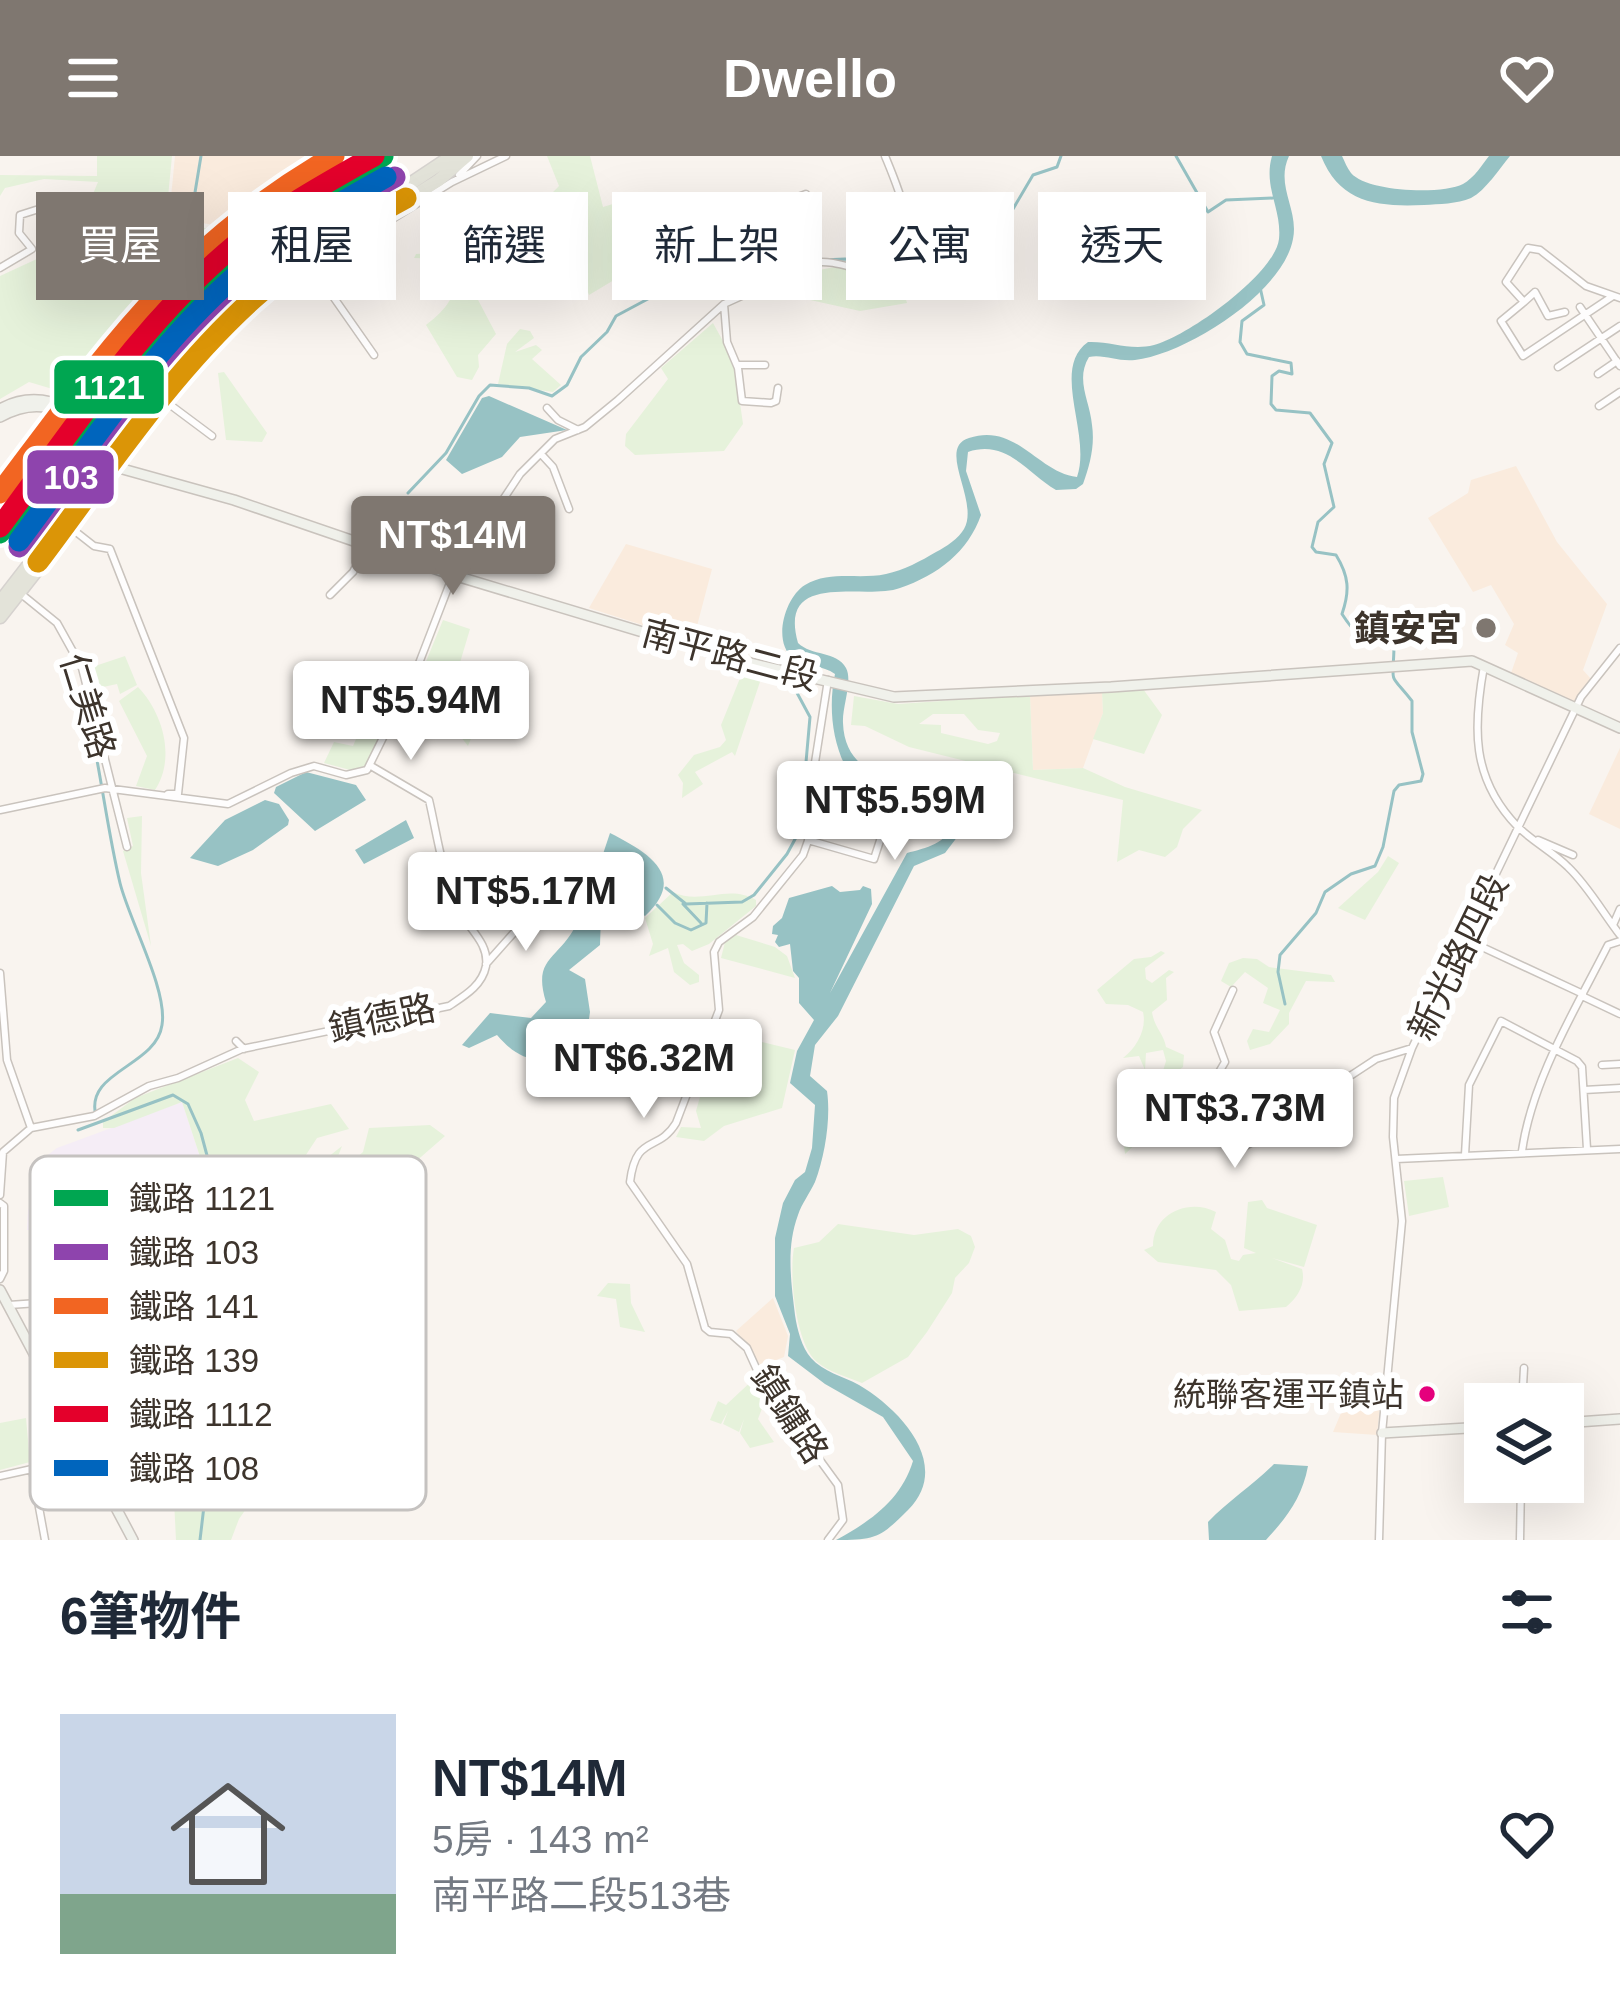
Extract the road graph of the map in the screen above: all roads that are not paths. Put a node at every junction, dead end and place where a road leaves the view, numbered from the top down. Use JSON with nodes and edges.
{"nodes":[{"id":1,"x":452,"y":156,"type":"edge"},
{"id":2,"x":467,"y":156,"type":"edge"},
{"id":3,"x":477,"y":156,"type":"edge"},
{"id":4,"x":506,"y":156,"type":"edge"},
{"id":5,"x":885,"y":156,"type":"edge"},
{"id":6,"x":452,"y":182,"type":"junction"},
{"id":7,"x":396,"y":197,"type":"edge"},
{"id":8,"x":396,"y":204,"type":"edge"},
{"id":9,"x":36,"y":210,"type":"edge"},
{"id":10,"x":396,"y":217,"type":"edge"},
{"id":11,"x":822,"y":262,"type":"edge"},
{"id":12,"x":0,"y":268,"type":"edge"},
{"id":13,"x":228,"y":294,"type":"edge"},
{"id":14,"x":1617,"y":297,"type":"edge"},
{"id":15,"x":236,"y":300,"type":"edge"},
{"id":16,"x":335,"y":300,"type":"edge"},
{"id":17,"x":733,"y":300,"type":"edge"},
{"id":18,"x":1524,"y":302,"type":"junction"},
{"id":19,"x":724,"y":304,"type":"junction"},
{"id":20,"x":1580,"y":307,"type":"dead end"},
{"id":21,"x":1565,"y":313,"type":"dead end"},
{"id":22,"x":1586,"y":316,"type":"junction"},
{"id":23,"x":1620,"y":326,"type":"edge"},
{"id":24,"x":1602,"y":338,"type":"junction"},
{"id":25,"x":374,"y":355,"type":"dead end"},
{"id":26,"x":1619,"y":362,"type":"edge"},
{"id":27,"x":737,"y":365,"type":"junction"},
{"id":28,"x":765,"y":365,"type":"dead end"},
{"id":29,"x":1558,"y":367,"type":"dead end"},
{"id":30,"x":1598,"y":374,"type":"dead end"},
{"id":31,"x":778,"y":388,"type":"dead end"},
{"id":32,"x":149,"y":389,"type":"junction"},
{"id":33,"x":1620,"y":392,"type":"edge"},
{"id":34,"x":1599,"y":406,"type":"dead end"},
{"id":35,"x":548,"y":408,"type":"dead end"},
{"id":36,"x":0,"y":413,"type":"edge"},
{"id":37,"x":578,"y":430,"type":"junction"},
{"id":38,"x":114,"y":436,"type":"junction"},
{"id":39,"x":212,"y":436,"type":"dead end"},
{"id":40,"x":541,"y":454,"type":"junction"},
{"id":41,"x":102,"y":462,"type":"junction"},
{"id":42,"x":569,"y":509,"type":"dead end"},
{"id":43,"x":67,"y":525,"type":"junction"},
{"id":44,"x":368,"y":545,"type":"junction"},
{"id":45,"x":453,"y":575,"type":"junction"},
{"id":46,"x":17,"y":591,"type":"junction"},
{"id":47,"x":330,"y":595,"type":"dead end"},
{"id":48,"x":0,"y":602,"type":"edge"},
{"id":49,"x":0,"y":617,"type":"edge"},
{"id":50,"x":1620,"y":650,"type":"edge"},
{"id":51,"x":1484,"y":666,"type":"junction"},
{"id":52,"x":830,"y":681,"type":"junction"},
{"id":53,"x":1576,"y":708,"type":"junction"},
{"id":54,"x":1620,"y":728,"type":"edge"},
{"id":55,"x":370,"y":765,"type":"junction"},
{"id":56,"x":105,"y":789,"type":"junction"},
{"id":57,"x":160,"y":796,"type":"junction"},
{"id":58,"x":853,"y":808,"type":"dead end"},
{"id":59,"x":0,"y":810,"type":"edge"},
{"id":60,"x":887,"y":819,"type":"junction"},
{"id":61,"x":1520,"y":829,"type":"junction"},
{"id":62,"x":937,"y":832,"type":"dead end"},
{"id":63,"x":1530,"y":837,"type":"junction"},
{"id":64,"x":808,"y":840,"type":"junction"},
{"id":65,"x":127,"y":847,"type":"dead end"},
{"id":66,"x":1573,"y":855,"type":"dead end"},
{"id":67,"x":507,"y":868,"type":"dead end"},
{"id":68,"x":1620,"y":909,"type":"edge"},
{"id":69,"x":1613,"y":926,"type":"junction"},
{"id":70,"x":1620,"y":938,"type":"edge"},
{"id":71,"x":1467,"y":940,"type":"junction"},
{"id":72,"x":486,"y":964,"type":"junction"},
{"id":73,"x":0,"y":973,"type":"edge"},
{"id":74,"x":1233,"y":990,"type":"dead end"},
{"id":75,"x":1582,"y":995,"type":"junction"},
{"id":76,"x":1620,"y":1014,"type":"edge"},
{"id":77,"x":236,"y":1040,"type":"dead end"},
{"id":78,"x":1412,"y":1048,"type":"junction"},
{"id":79,"x":244,"y":1049,"type":"junction"},
{"id":80,"x":1557,"y":1050,"type":"junction"},
{"id":81,"x":1620,"y":1064,"type":"edge"},
{"id":82,"x":1602,"y":1065,"type":"dead end"},
{"id":83,"x":1620,"y":1088,"type":"edge"},
{"id":84,"x":1584,"y":1090,"type":"junction"},
{"id":85,"x":31,"y":1128,"type":"junction"},
{"id":86,"x":1587,"y":1149,"type":"junction"},
{"id":87,"x":1620,"y":1149,"type":"edge"},
{"id":88,"x":1522,"y":1151,"type":"junction"},
{"id":89,"x":1465,"y":1155,"type":"junction"},
{"id":90,"x":1396,"y":1160,"type":"junction"},
{"id":91,"x":0,"y":1199,"type":"edge"},
{"id":92,"x":0,"y":1279,"type":"edge"},
{"id":93,"x":0,"y":1290,"type":"edge"},
{"id":94,"x":30,"y":1304,"type":"edge"},
{"id":95,"x":9,"y":1305,"type":"junction"},
{"id":96,"x":30,"y":1344,"type":"edge"},
{"id":97,"x":1524,"y":1368,"type":"dead end"},
{"id":98,"x":1523,"y":1383,"type":"edge"},
{"id":99,"x":1620,"y":1419,"type":"edge"},
{"id":100,"x":1584,"y":1422,"type":"edge"},
{"id":101,"x":1464,"y":1428,"type":"edge"},
{"id":102,"x":1382,"y":1433,"type":"junction"},
{"id":103,"x":30,"y":1469,"type":"edge"},
{"id":104,"x":0,"y":1476,"type":"edge"},
{"id":105,"x":1521,"y":1503,"type":"edge"},
{"id":106,"x":40,"y":1510,"type":"edge"},
{"id":107,"x":117,"y":1510,"type":"edge"},
{"id":108,"x":45,"y":1540,"type":"edge"},
{"id":109,"x":133,"y":1540,"type":"edge"},
{"id":110,"x":828,"y":1540,"type":"edge"},
{"id":111,"x":1379,"y":1540,"type":"edge"},
{"id":112,"x":1520,"y":1540,"type":"edge"}],
"edges":[{"from":1,"to":7,"type":"main road"},
{"from":2,"to":8,"type":"main road"},
{"from":3,"to":6,"type":"street"},
{"from":4,"to":6,"type":"street"},
{"from":5,"to":11,"type":"street"},
{"from":6,"to":10,"type":"street"},
{"from":9,"to":12,"type":"street"},
{"from":13,"to":38,"type":"main road"},
{"from":14,"to":18,"type":"street"},
{"from":14,"to":22,"type":"street"},
{"from":15,"to":32,"type":"main road"},
{"from":16,"to":25,"type":"street"},
{"from":17,"to":19,"type":"street"},
{"from":18,"to":21,"type":"street"},
{"from":18,"to":22,"type":"street"},
{"from":19,"to":27,"type":"street"},
{"from":19,"to":37,"type":"street"},
{"from":20,"to":22,"type":"street"},
{"from":22,"to":24,"type":"street"},
{"from":23,"to":24,"type":"street"},
{"from":24,"to":26,"type":"street"},
{"from":24,"to":29,"type":"street"},
{"from":26,"to":30,"type":"street"},
{"from":27,"to":28,"type":"street"},
{"from":27,"to":31,"type":"street"},
{"from":32,"to":38,"type":"main road"},
{"from":32,"to":39,"type":"street"},
{"from":33,"to":34,"type":"street"},
{"from":35,"to":37,"type":"street"},
{"from":36,"to":38,"type":"street"},
{"from":37,"to":40,"type":"street"},
{"from":38,"to":41,"type":"main road"},
{"from":40,"to":42,"type":"street"},
{"from":40,"to":45,"type":"street"},
{"from":41,"to":43,"type":"main road"},
{"from":41,"to":44,"type":"street","name":"南平路二段"},
{"from":43,"to":46,"type":"main road"},
{"from":43,"to":57,"type":"street"},
{"from":44,"to":45,"type":"street","name":"南平路二段"},
{"from":44,"to":47,"type":"street"},
{"from":45,"to":52,"type":"street","name":"南平路二段"},
{"from":45,"to":55,"type":"street"},
{"from":46,"to":48,"type":"main road"},
{"from":46,"to":49,"type":"main road"},
{"from":46,"to":56,"type":"street","name":"仁美路"},
{"from":50,"to":53,"type":"street","name":"新光路四段"},
{"from":51,"to":52,"type":"street","name":"南平路二段"},
{"from":51,"to":53,"type":"street","name":"南平路二段"},
{"from":51,"to":61,"type":"street"},
{"from":52,"to":64,"type":"street","name":"鎮鏞路"},
{"from":53,"to":54,"type":"street","name":"南平路二段"},
{"from":53,"to":61,"type":"street","name":"新光路四段"},
{"from":55,"to":57,"type":"street"},
{"from":55,"to":72,"type":"street"},
{"from":56,"to":57,"type":"street"},
{"from":56,"to":59,"type":"street"},
{"from":56,"to":65,"type":"street","name":"仁美路"},
{"from":58,"to":60,"type":"street"},
{"from":60,"to":62,"type":"street"},
{"from":60,"to":64,"type":"street"},
{"from":61,"to":63,"type":"street"},
{"from":61,"to":71,"type":"street","name":"新光路四段"},
{"from":63,"to":66,"type":"street"},
{"from":63,"to":69,"type":"street"},
{"from":64,"to":110,"type":"street","name":"鎮鏞路"},
{"from":67,"to":72,"type":"street","name":"鎮德路"},
{"from":68,"to":69,"type":"street"},
{"from":69,"to":70,"type":"street"},
{"from":70,"to":75,"type":"street"},
{"from":71,"to":75,"type":"street"},
{"from":71,"to":78,"type":"street","name":"新光路四段"},
{"from":72,"to":79,"type":"street","name":"鎮德路"},
{"from":73,"to":85,"type":"street"},
{"from":74,"to":78,"type":"street"},
{"from":75,"to":76,"type":"street"},
{"from":75,"to":80,"type":"street"},
{"from":77,"to":79,"type":"street"},
{"from":78,"to":90,"type":"street","name":"新光路四段"},
{"from":79,"to":85,"type":"street","name":"鎮德路"},
{"from":80,"to":84,"type":"street"},
{"from":80,"to":88,"type":"street"},
{"from":80,"to":89,"type":"street"},
{"from":81,"to":82,"type":"street"},
{"from":83,"to":84,"type":"street"},
{"from":84,"to":86,"type":"street"},
{"from":85,"to":91,"type":"street"},
{"from":86,"to":87,"type":"street"},
{"from":86,"to":88,"type":"street"},
{"from":88,"to":89,"type":"street"},
{"from":89,"to":90,"type":"street"},
{"from":90,"to":102,"type":"street","name":"新光路四段"},
{"from":91,"to":92,"type":"street"},
{"from":93,"to":95,"type":"street"},
{"from":94,"to":95,"type":"street"},
{"from":95,"to":96,"type":"street"},
{"from":97,"to":98,"type":"street"},
{"from":99,"to":100,"type":"street"},
{"from":101,"to":102,"type":"street"},
{"from":102,"to":111,"type":"street","name":"新光路四段"},
{"from":103,"to":104,"type":"street"},
{"from":105,"to":112,"type":"street"},
{"from":106,"to":108,"type":"street"},
{"from":107,"to":109,"type":"street"}]}
